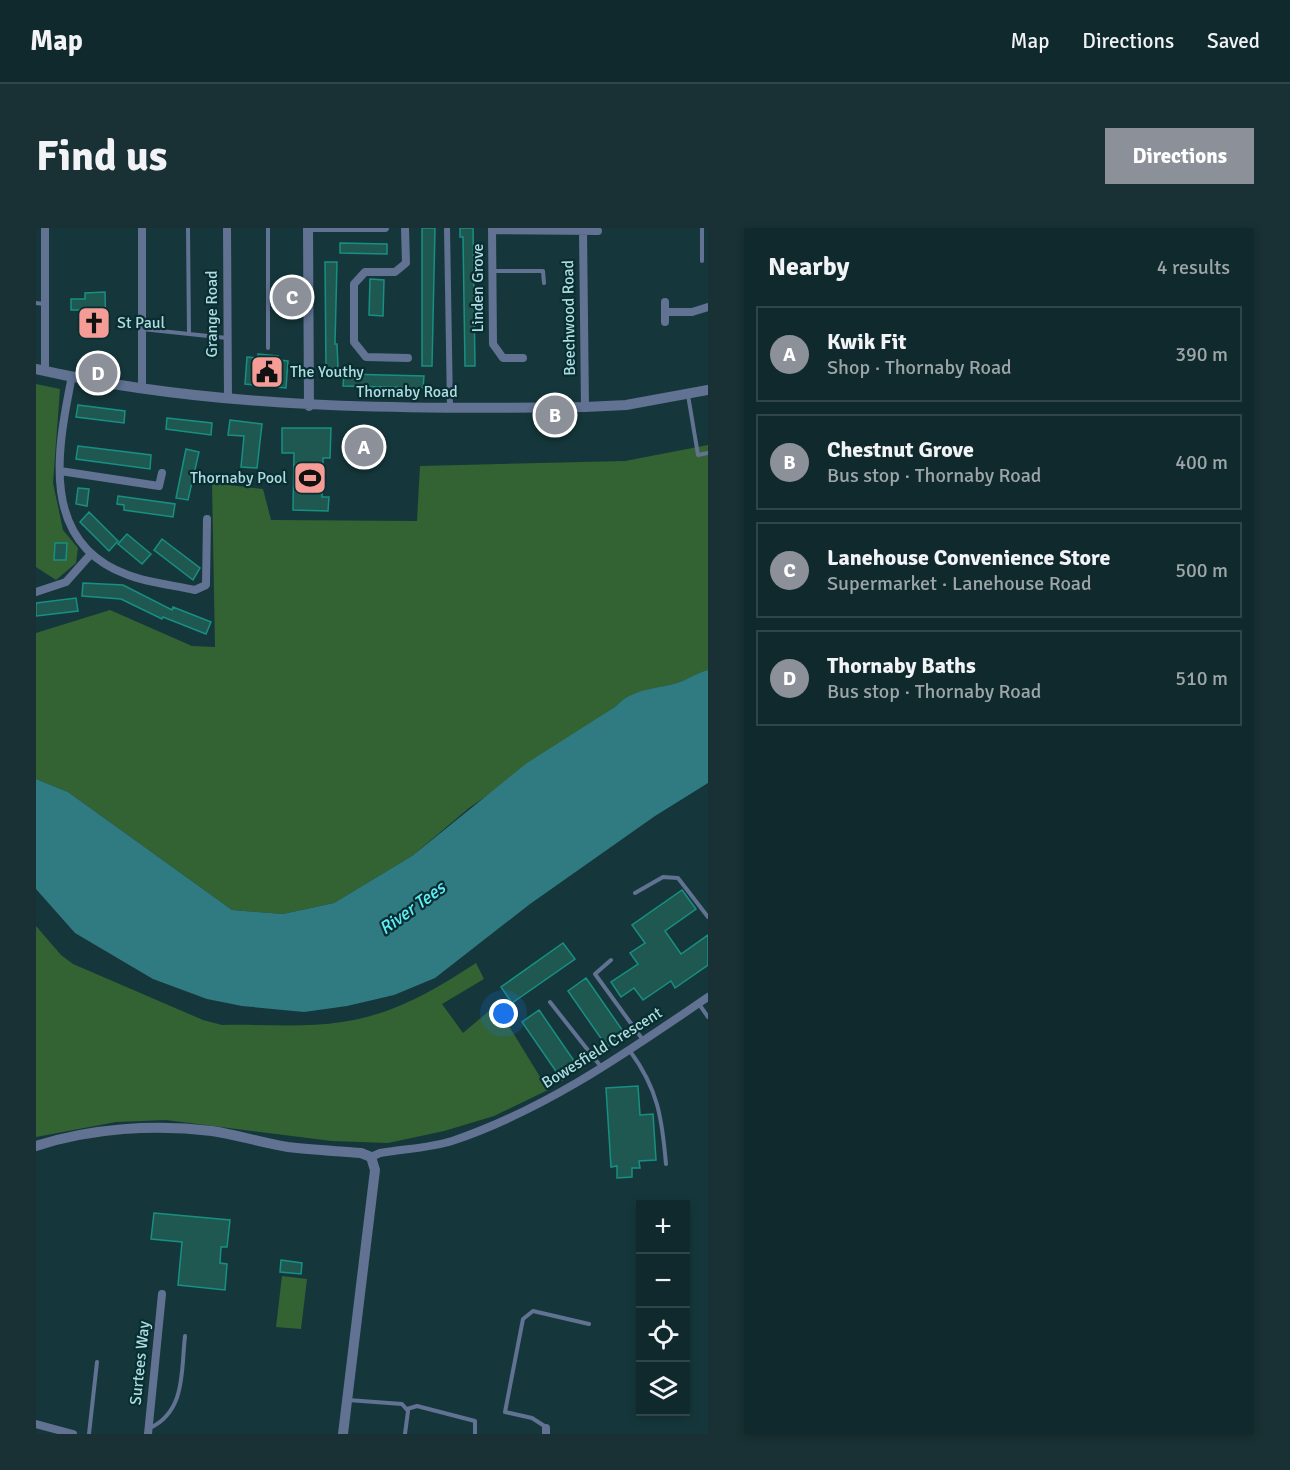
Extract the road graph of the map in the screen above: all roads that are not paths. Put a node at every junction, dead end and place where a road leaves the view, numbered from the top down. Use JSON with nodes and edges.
{"nodes":[{"id":1,"x":45,"y":228,"type":"edge"},
{"id":2,"x":142,"y":228,"type":"edge"},
{"id":3,"x":188,"y":228,"type":"edge"},
{"id":4,"x":227,"y":228,"type":"edge"},
{"id":5,"x":268,"y":228,"type":"edge"},
{"id":6,"x":308,"y":228,"type":"edge"},
{"id":7,"x":385,"y":228,"type":"edge"},
{"id":8,"x":405,"y":228,"type":"edge"},
{"id":9,"x":447,"y":228,"type":"edge"},
{"id":10,"x":702,"y":228,"type":"edge"},
{"id":11,"x":492,"y":229,"type":"edge"},
{"id":12,"x":583,"y":229,"type":"edge"},
{"id":13,"x":598,"y":231,"type":"dead end"},
{"id":14,"x":702,"y":261,"type":"dead end"},
{"id":15,"x":492,"y":271,"type":"junction"},
{"id":16,"x":544,"y":283,"type":"dead end"},
{"id":17,"x":41,"y":303,"type":"edge"},
{"id":18,"x":708,"y":306,"type":"edge"},
{"id":19,"x":665,"y":322,"type":"dead end"},
{"id":20,"x":142,"y":329,"type":"junction"},
{"id":21,"x":189,"y":334,"type":"junction"},
{"id":22,"x":227,"y":338,"type":"junction"},
{"id":23,"x":268,"y":348,"type":"dead end"},
{"id":24,"x":408,"y":358,"type":"dead end"},
{"id":25,"x":523,"y":358,"type":"dead end"},
{"id":26,"x":40,"y":370,"type":"edge"},
{"id":27,"x":72,"y":376,"type":"junction"},
{"id":28,"x":142,"y":387,"type":"junction"},
{"id":29,"x":708,"y":390,"type":"edge"},
{"id":30,"x":688,"y":395,"type":"junction"},
{"id":31,"x":228,"y":399,"type":"junction"},
{"id":32,"x":309,"y":406,"type":"junction"},
{"id":33,"x":585,"y":407,"type":"junction"},
{"id":34,"x":450,"y":408,"type":"junction"},
{"id":35,"x":708,"y":453,"type":"edge"},
{"id":36,"x":60,"y":471,"type":"junction"},
{"id":37,"x":162,"y":473,"type":"dead end"},
{"id":38,"x":207,"y":519,"type":"dead end"},
{"id":39,"x":90,"y":555,"type":"junction"},
{"id":40,"x":36,"y":592,"type":"edge"},
{"id":41,"x":635,"y":893,"type":"dead end"},
{"id":42,"x":708,"y":918,"type":"edge"},
{"id":43,"x":612,"y":960,"type":"dead end"},
{"id":44,"x":708,"y":997,"type":"edge"},
{"id":45,"x":550,"y":1002,"type":"dead end"},
{"id":46,"x":699,"y":1003,"type":"junction"},
{"id":47,"x":708,"y":1017,"type":"edge"},
{"id":48,"x":644,"y":1041,"type":"junction"},
{"id":49,"x":630,"y":1050,"type":"junction"},
{"id":50,"x":603,"y":1068,"type":"junction"},
{"id":51,"x":36,"y":1146,"type":"edge"},
{"id":52,"x":371,"y":1157,"type":"junction"},
{"id":53,"x":666,"y":1164,"type":"dead end"},
{"id":54,"x":162,"y":1294,"type":"dead end"},
{"id":55,"x":589,"y":1324,"type":"dead end"},
{"id":56,"x":185,"y":1336,"type":"dead end"},
{"id":57,"x":97,"y":1362,"type":"dead end"},
{"id":58,"x":348,"y":1400,"type":"junction"},
{"id":59,"x":406,"y":1409,"type":"junction"},
{"id":60,"x":36,"y":1424,"type":"edge"},
{"id":61,"x":149,"y":1431,"type":"edge"},
{"id":62,"x":546,"y":1431,"type":"edge"},
{"id":63,"x":73,"y":1434,"type":"edge"},
{"id":64,"x":89,"y":1434,"type":"edge"},
{"id":65,"x":343,"y":1434,"type":"edge"},
{"id":66,"x":405,"y":1434,"type":"edge"},
{"id":67,"x":475,"y":1434,"type":"edge"}],
"edges":[{"from":1,"to":17,"type":"street"},
{"from":2,"to":20,"type":"street"},
{"from":3,"to":21,"type":"lane"},
{"from":4,"to":22,"type":"street","name":"Grange Road"},
{"from":5,"to":23,"type":"lane"},
{"from":6,"to":7,"type":"street"},
{"from":6,"to":32,"type":"street"},
{"from":8,"to":24,"type":"street"},
{"from":9,"to":34,"type":"street"},
{"from":10,"to":14,"type":"lane"},
{"from":11,"to":12,"type":"street","name":"Linden Grove"},
{"from":11,"to":15,"type":"street","name":"Linden Grove"},
{"from":12,"to":13,"type":"street","name":"Linden Grove"},
{"from":12,"to":33,"type":"street","name":"Beechwood Road"},
{"from":15,"to":16,"type":"lane"},
{"from":15,"to":25,"type":"street","name":"Linden Grove"},
{"from":17,"to":26,"type":"street"},
{"from":18,"to":19,"type":"street"},
{"from":20,"to":21,"type":"lane"},
{"from":20,"to":28,"type":"street"},
{"from":21,"to":22,"type":"lane"},
{"from":22,"to":31,"type":"street","name":"Grange Road"},
{"from":26,"to":27,"type":"street","name":"Thornaby Road"},
{"from":27,"to":28,"type":"street","name":"Thornaby Road"},
{"from":27,"to":36,"type":"street"},
{"from":28,"to":31,"type":"street","name":"Thornaby Road"},
{"from":29,"to":30,"type":"street","name":"Thornaby Road"},
{"from":30,"to":33,"type":"street","name":"Thornaby Road"},
{"from":30,"to":35,"type":"lane"},
{"from":31,"to":32,"type":"street","name":"Thornaby Road"},
{"from":32,"to":34,"type":"street","name":"Thornaby Road"},
{"from":33,"to":34,"type":"street","name":"Thornaby Road"},
{"from":36,"to":37,"type":"street"},
{"from":36,"to":39,"type":"street"},
{"from":38,"to":39,"type":"street"},
{"from":39,"to":40,"type":"street"},
{"from":41,"to":42,"type":"lane"},
{"from":43,"to":48,"type":"lane"},
{"from":44,"to":46,"type":"street","name":"Bowesfield Crescent"},
{"from":45,"to":50,"type":"lane"},
{"from":46,"to":47,"type":"lane"},
{"from":46,"to":48,"type":"street","name":"Bowesfield Crescent"},
{"from":48,"to":49,"type":"street","name":"Bowesfield Crescent"},
{"from":49,"to":50,"type":"street","name":"Bowesfield Crescent"},
{"from":49,"to":53,"type":"lane"},
{"from":50,"to":52,"type":"street","name":"Bowesfield Crescent"},
{"from":51,"to":52,"type":"street","name":"Bowesfield Crescent"},
{"from":52,"to":58,"type":"street"},
{"from":54,"to":61,"type":"street","name":"Surtees Way"},
{"from":55,"to":62,"type":"lane"},
{"from":56,"to":61,"type":"lane"},
{"from":57,"to":64,"type":"lane"},
{"from":58,"to":59,"type":"lane"},
{"from":58,"to":65,"type":"street"},
{"from":59,"to":66,"type":"lane"},
{"from":59,"to":67,"type":"lane"},
{"from":60,"to":63,"type":"street"}]}
